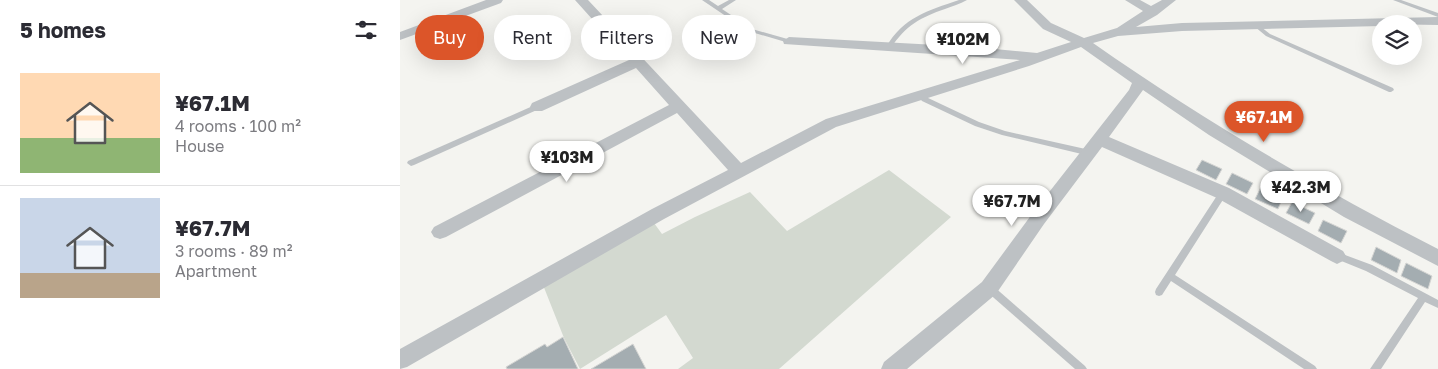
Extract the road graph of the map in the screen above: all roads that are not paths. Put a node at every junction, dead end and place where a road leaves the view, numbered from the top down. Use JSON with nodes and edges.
{"nodes":[{"id":1,"x":497,"y":0,"type":"edge"},
{"id":2,"x":581,"y":0,"type":"edge"},
{"id":3,"x":705,"y":0,"type":"edge"},
{"id":4,"x":733,"y":0,"type":"edge"},
{"id":5,"x":964,"y":0,"type":"edge"},
{"id":6,"x":1020,"y":0,"type":"edge"},
{"id":7,"x":1130,"y":0,"type":"edge"},
{"id":8,"x":1170,"y":0,"type":"edge"},
{"id":9,"x":1396,"y":0,"type":"edge"},
{"id":10,"x":719,"y":8,"type":"junction"},
{"id":11,"x":1153,"y":12,"type":"junction"},
{"id":12,"x":1438,"y":15,"type":"edge"},
{"id":13,"x":1438,"y":21,"type":"edge"},
{"id":14,"x":1256,"y":25,"type":"junction"},
{"id":15,"x":1117,"y":32,"type":"junction"},
{"id":16,"x":400,"y":36,"type":"edge"},
{"id":17,"x":789,"y":41,"type":"joint"},
{"id":18,"x":1082,"y":42,"type":"junction"},
{"id":19,"x":889,"y":47,"type":"junction"},
{"id":20,"x":1039,"y":58,"type":"junction"},
{"id":21,"x":639,"y":61,"type":"junction"},
{"id":22,"x":1138,"y":82,"type":"junction"},
{"id":23,"x":1391,"y":90,"type":"dead end"},
{"id":24,"x":920,"y":95,"type":"junction"},
{"id":25,"x":679,"y":106,"type":"junction"},
{"id":26,"x":537,"y":107,"type":"joint"},
{"id":27,"x":1095,"y":146,"type":"junction"},
{"id":28,"x":411,"y":163,"type":"dead end"},
{"id":29,"x":739,"y":171,"type":"junction"},
{"id":30,"x":1223,"y":193,"type":"junction"},
{"id":31,"x":440,"y":232,"type":"dead end"},
{"id":32,"x":1337,"y":256,"type":"joint"},
{"id":33,"x":1438,"y":258,"type":"edge"},
{"id":34,"x":1171,"y":277,"type":"junction"},
{"id":35,"x":988,"y":288,"type":"junction"},
{"id":36,"x":1160,"y":292,"type":"dead end"},
{"id":37,"x":1424,"y":296,"type":"junction"},
{"id":38,"x":1438,"y":304,"type":"edge"},
{"id":39,"x":400,"y":360,"type":"edge"},
{"id":40,"x":891,"y":369,"type":"edge"},
{"id":41,"x":1082,"y":369,"type":"edge"},
{"id":42,"x":1312,"y":369,"type":"edge"},
{"id":43,"x":1375,"y":369,"type":"edge"}],
"edges":[{"from":1,"to":16,"type":"street"},
{"from":2,"to":21,"type":"street"},
{"from":3,"to":10,"type":"lane"},
{"from":4,"to":10,"type":"lane"},
{"from":5,"to":19,"type":"lane"},
{"from":6,"to":18,"type":"street"},
{"from":7,"to":11,"type":"street"},
{"from":8,"to":11,"type":"street"},
{"from":9,"to":12,"type":"lane"},
{"from":10,"to":17,"type":"lane"},
{"from":11,"to":15,"type":"street"},
{"from":13,"to":14,"type":"street"},
{"from":14,"to":15,"type":"street"},
{"from":14,"to":23,"type":"lane"},
{"from":15,"to":18,"type":"street"},
{"from":17,"to":19,"type":"street"},
{"from":18,"to":20,"type":"street"},
{"from":18,"to":22,"type":"street"},
{"from":19,"to":20,"type":"street"},
{"from":20,"to":24,"type":"street"},
{"from":21,"to":25,"type":"street"},
{"from":21,"to":26,"type":"street"},
{"from":22,"to":27,"type":"street"},
{"from":22,"to":33,"type":"street"},
{"from":24,"to":27,"type":"lane"},
{"from":24,"to":29,"type":"street"},
{"from":25,"to":29,"type":"street"},
{"from":25,"to":31,"type":"street"},
{"from":26,"to":28,"type":"lane"},
{"from":27,"to":30,"type":"street"},
{"from":27,"to":35,"type":"street"},
{"from":29,"to":39,"type":"street"},
{"from":30,"to":32,"type":"street"},
{"from":30,"to":34,"type":"lane"},
{"from":32,"to":37,"type":"lane"},
{"from":34,"to":36,"type":"lane"},
{"from":34,"to":42,"type":"lane"},
{"from":35,"to":40,"type":"street"},
{"from":35,"to":41,"type":"lane"},
{"from":37,"to":38,"type":"lane"},
{"from":37,"to":43,"type":"lane"}]}
